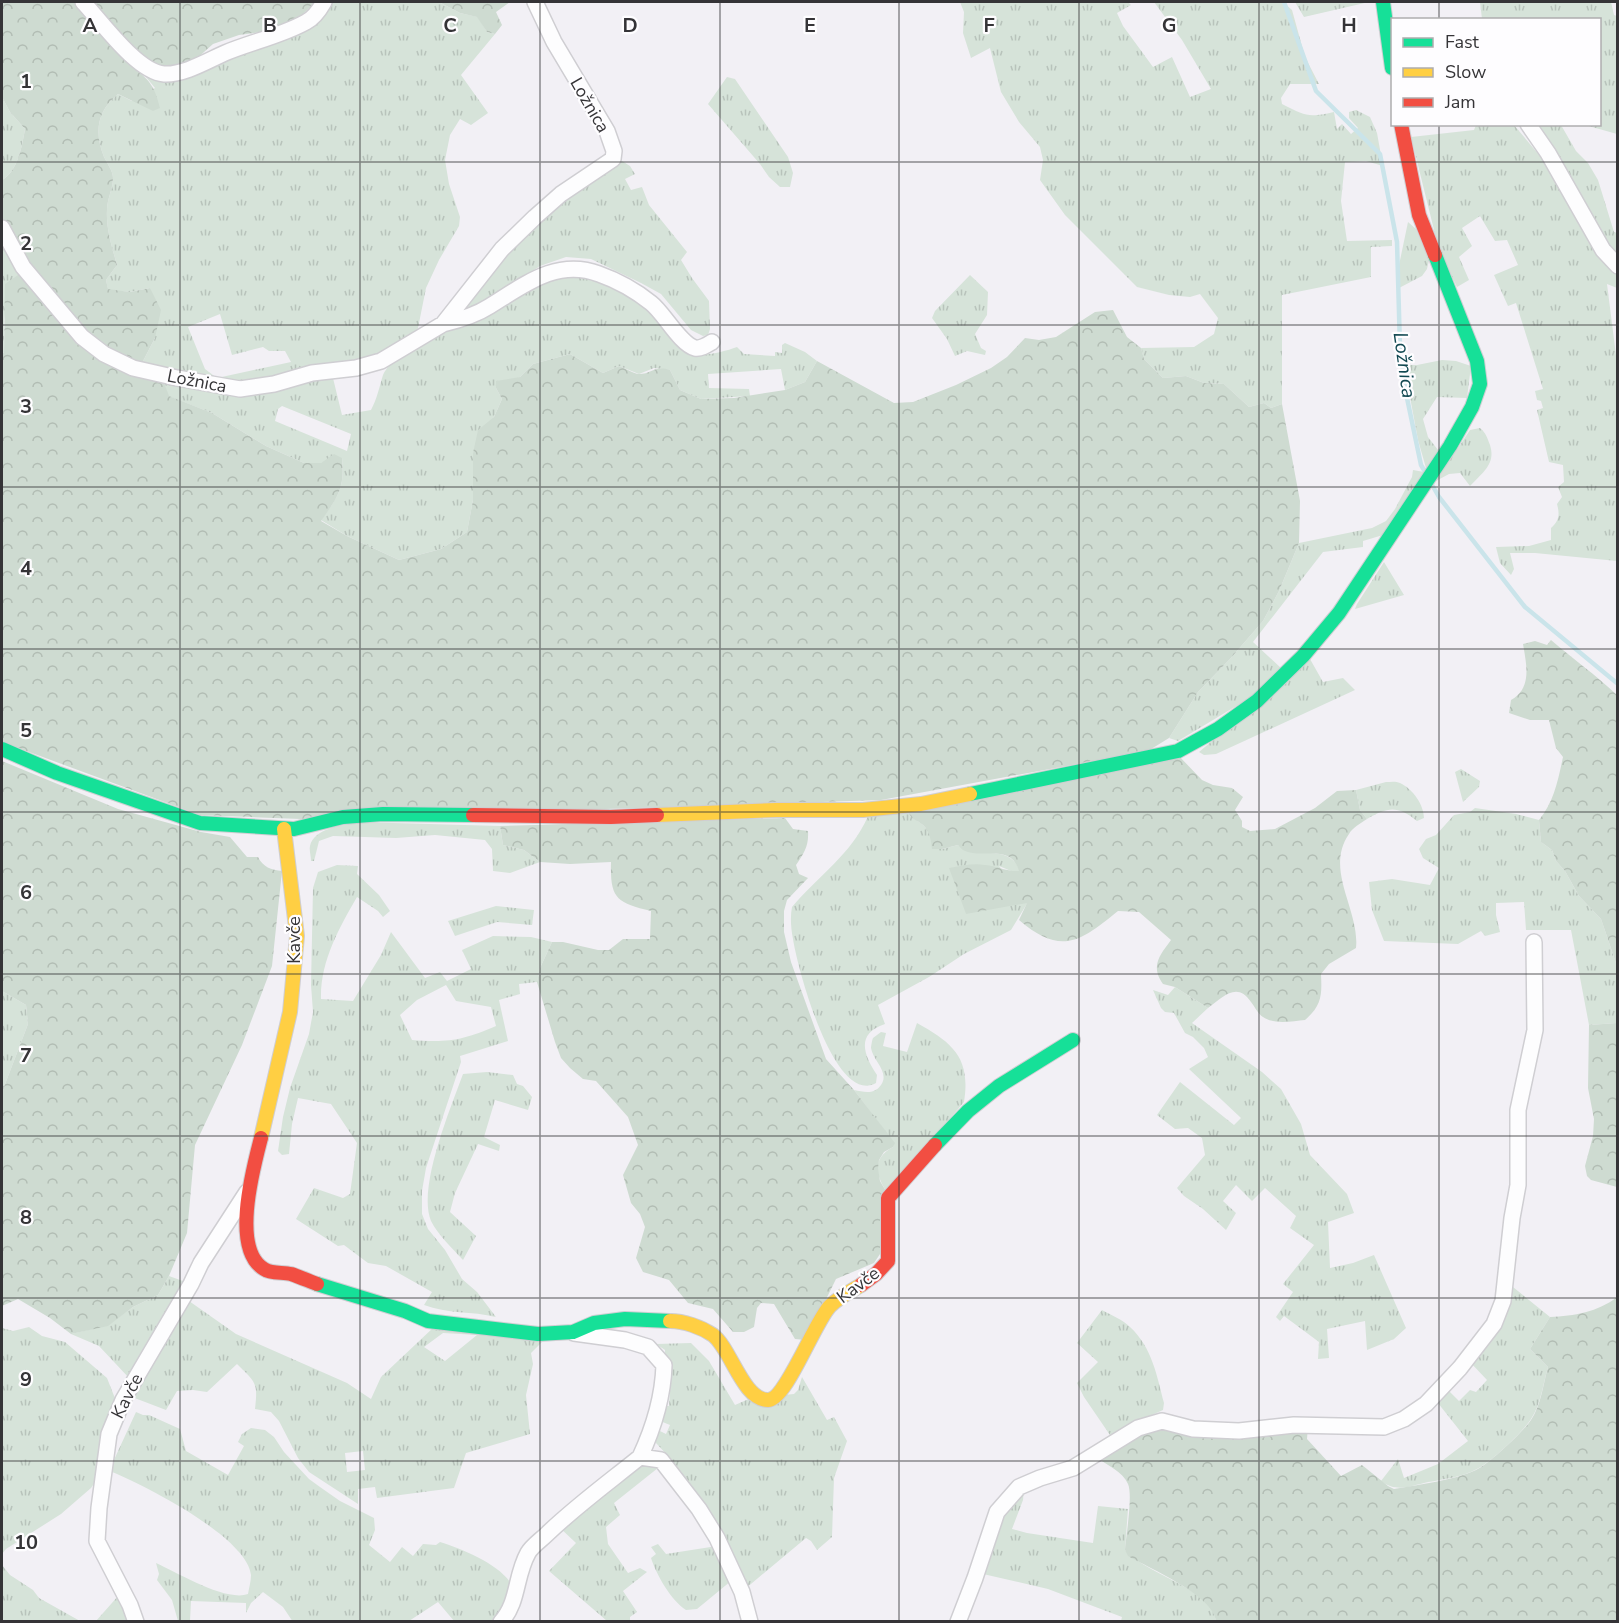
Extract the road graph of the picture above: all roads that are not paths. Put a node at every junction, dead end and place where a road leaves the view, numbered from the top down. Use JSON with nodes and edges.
{"nodes":[{"id":1,"x":83,"y":2,"type":"edge"},
{"id":2,"x":324,"y":2,"type":"edge"},
{"id":3,"x":535,"y":2,"type":"edge"},
{"id":4,"x":1383,"y":2,"type":"edge"},
{"id":5,"x":1391,"y":61,"type":"edge"},
{"id":6,"x":1401,"y":126,"type":"edge"},
{"id":7,"x":1529,"y":126,"type":"edge"},
{"id":8,"x":2,"y":228,"type":"edge"},
{"id":9,"x":1617,"y":266,"type":"edge"},
{"id":10,"x":443,"y":324,"type":"junction"},
{"id":11,"x":712,"y":342,"type":"dead end"},
{"id":12,"x":2,"y":749,"type":"edge"},
{"id":13,"x":285,"y":829,"type":"junction"},
{"id":14,"x":1534,"y":942,"type":"dead end"},
{"id":15,"x":1073,"y":1040,"type":"dead end"},
{"id":16,"x":248,"y":1190,"type":"junction"},
{"id":17,"x":573,"y":1332,"type":"junction"},
{"id":18,"x":640,"y":1457,"type":"junction"},
{"id":19,"x":136,"y":1622,"type":"edge"},
{"id":20,"x":501,"y":1622,"type":"edge"},
{"id":21,"x":750,"y":1622,"type":"edge"},
{"id":22,"x":958,"y":1622,"type":"edge"}],
"edges":[{"from":1,"to":2,"type":"street"},
{"from":3,"to":10,"type":"street","name":"Ložnica"},
{"from":4,"to":5,"type":"street"},
{"from":6,"to":13,"type":"street"},
{"from":7,"to":9,"type":"street"},
{"from":8,"to":10,"type":"street","name":"Ložnica"},
{"from":10,"to":11,"type":"street","name":"Ložnica"},
{"from":12,"to":13,"type":"street"},
{"from":13,"to":16,"type":"street","name":"Kavče"},
{"from":14,"to":22,"type":"street"},
{"from":15,"to":17,"type":"street","name":"Kavče"},
{"from":16,"to":17,"type":"street","name":"Kavče"},
{"from":16,"to":19,"type":"street","name":"Kavče"},
{"from":17,"to":18,"type":"street","name":"Kavče"},
{"from":18,"to":20,"type":"street"},
{"from":18,"to":21,"type":"street"}]}
